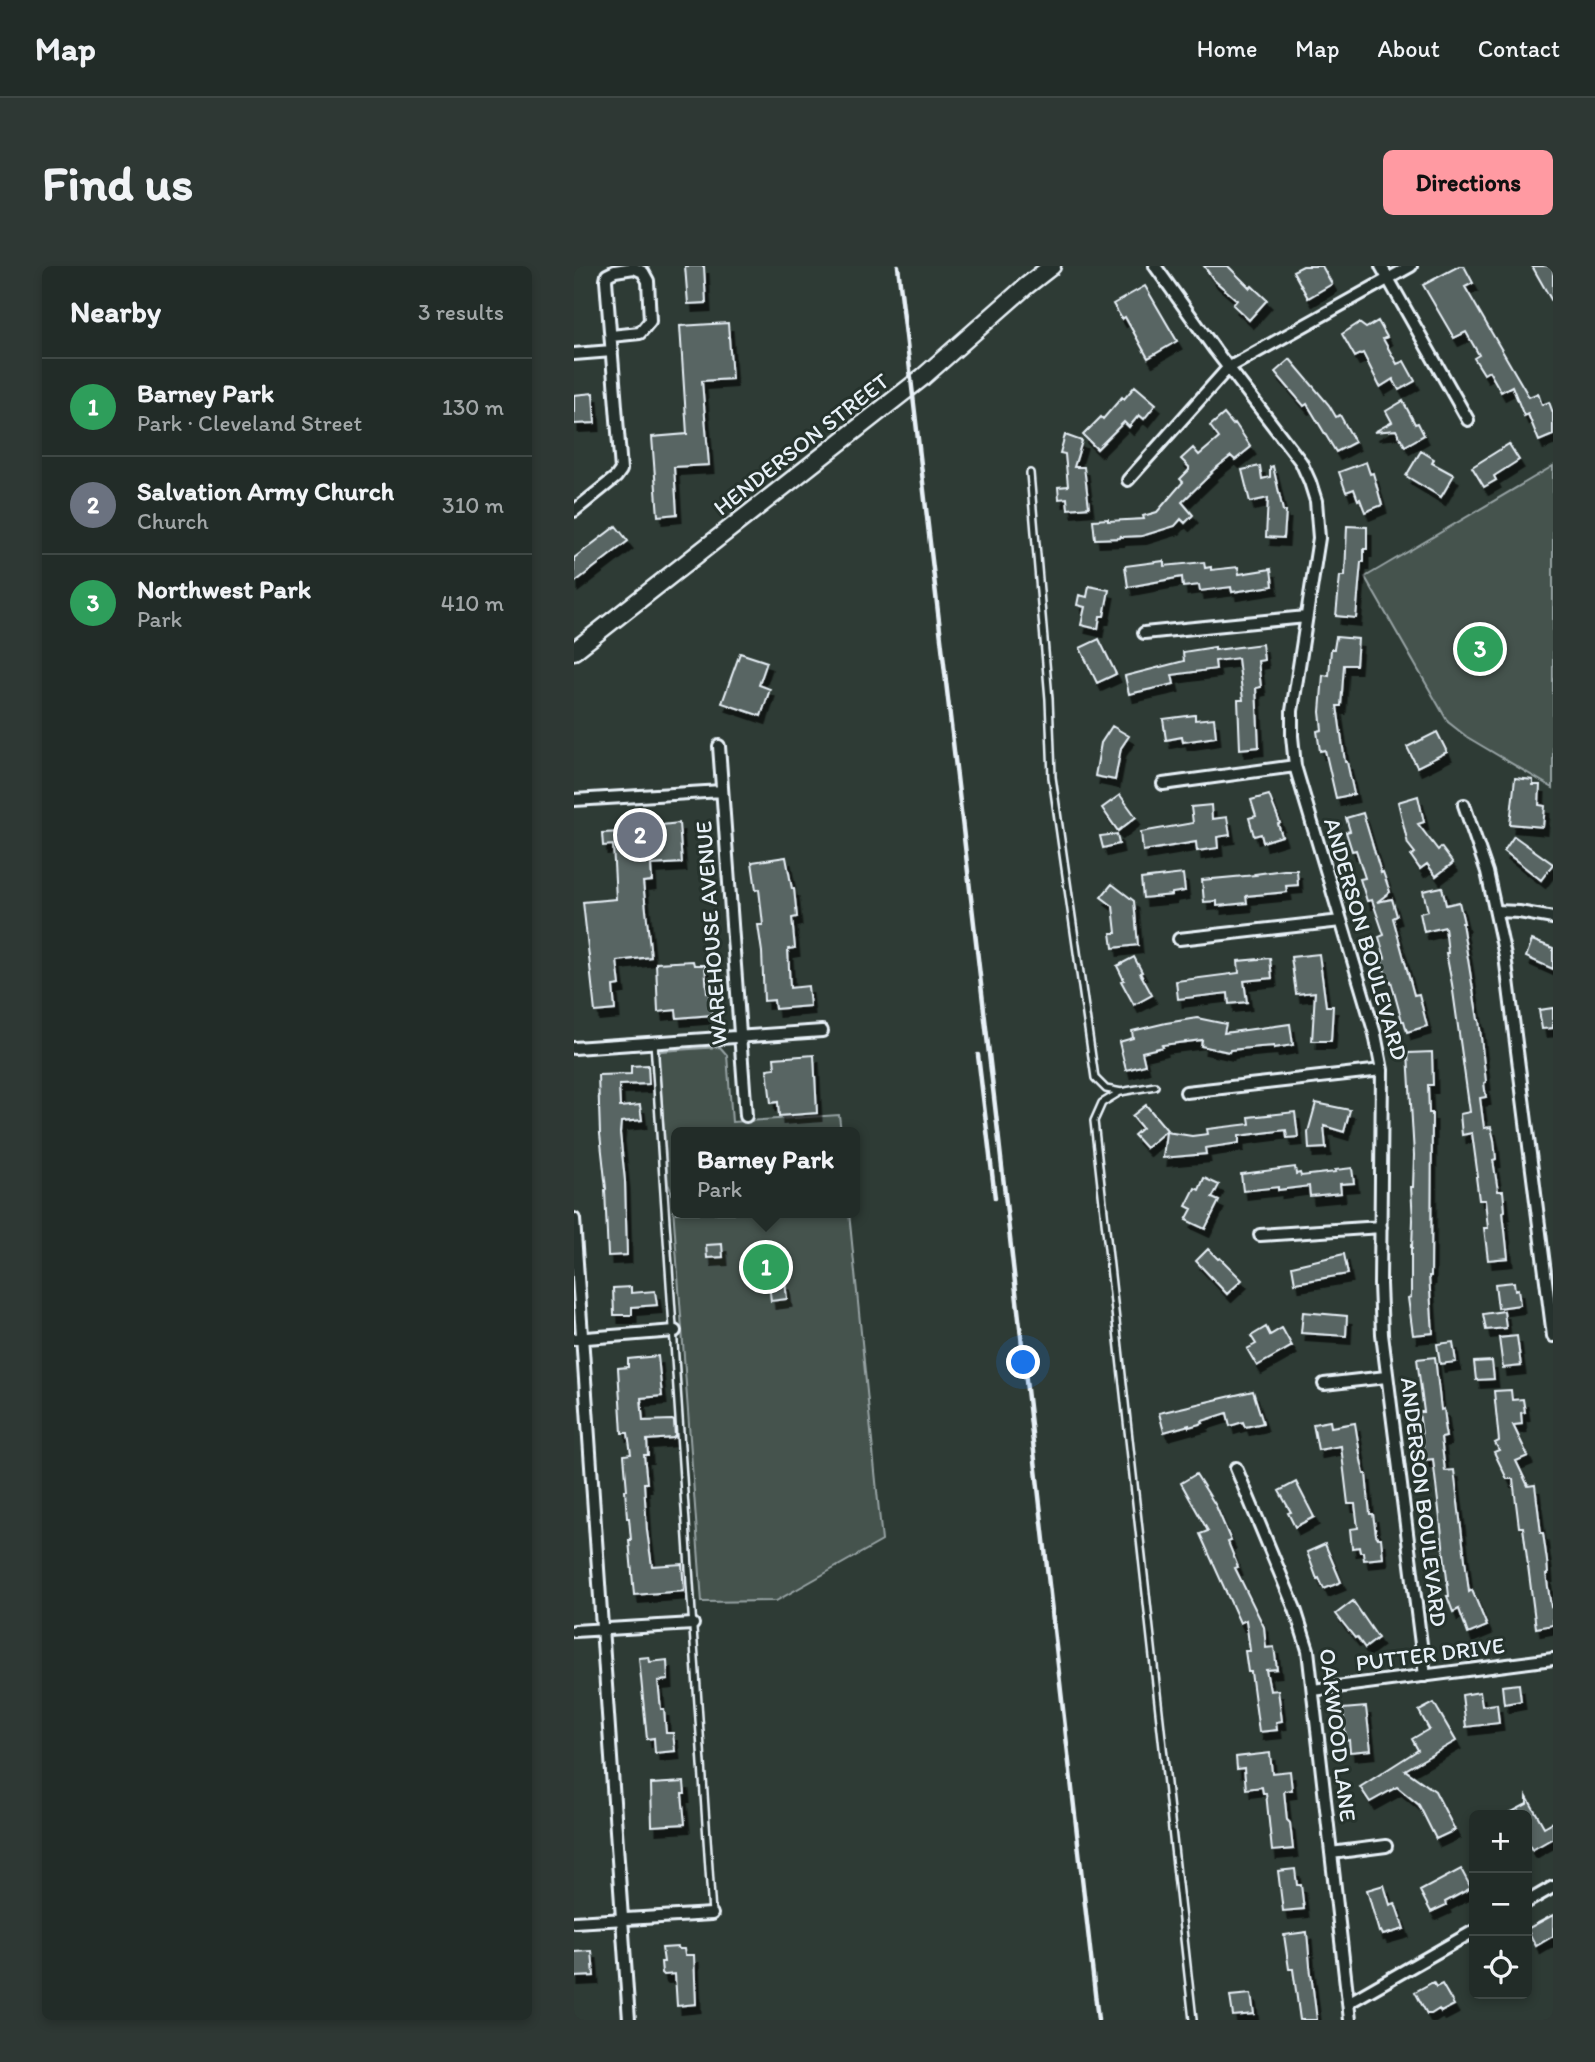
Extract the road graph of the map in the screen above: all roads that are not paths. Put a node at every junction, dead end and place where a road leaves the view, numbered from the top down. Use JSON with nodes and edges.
{"nodes":[{"id":1,"x":1052,"y":266,"type":"edge"},
{"id":2,"x":1155,"y":266,"type":"edge"},
{"id":3,"x":1381,"y":266,"type":"edge"},
{"id":4,"x":1411,"y":266,"type":"edge"},
{"id":5,"x":1389,"y":279,"type":"junction"},
{"id":6,"x":611,"y":336,"type":"junction"},
{"id":7,"x":612,"y":351,"type":"junction"},
{"id":8,"x":574,"y":354,"type":"edge"},
{"id":9,"x":1228,"y":368,"type":"junction"},
{"id":10,"x":1468,"y":420,"type":"dead end"},
{"id":11,"x":1030,"y":473,"type":"dead end"},
{"id":12,"x":1128,"y":480,"type":"dead end"},
{"id":13,"x":574,"y":511,"type":"edge"},
{"id":14,"x":1306,"y":617,"type":"junction"},
{"id":15,"x":1143,"y":633,"type":"dead end"},
{"id":16,"x":574,"y":651,"type":"edge"},
{"id":17,"x":719,"y":746,"type":"dead end"},
{"id":18,"x":1295,"y":766,"type":"junction"},
{"id":19,"x":1163,"y":784,"type":"dead end"},
{"id":20,"x":722,"y":791,"type":"junction"},
{"id":21,"x":574,"y":800,"type":"edge"},
{"id":22,"x":1464,"y":804,"type":"dead end"},
{"id":23,"x":1497,"y":911,"type":"junction"},
{"id":24,"x":1553,"y":918,"type":"edge"},
{"id":25,"x":1341,"y":921,"type":"junction"},
{"id":26,"x":1179,"y":939,"type":"dead end"},
{"id":27,"x":822,"y":1031,"type":"dead end"},
{"id":28,"x":740,"y":1036,"type":"junction"},
{"id":29,"x":654,"y":1042,"type":"junction"},
{"id":30,"x":574,"y":1048,"type":"edge"},
{"id":31,"x":1382,"y":1070,"type":"junction"},
{"id":32,"x":1155,"y":1086,"type":"dead end"},
{"id":33,"x":1122,"y":1092,"type":"junction"},
{"id":34,"x":1186,"y":1092,"type":"dead end"},
{"id":35,"x":746,"y":1116,"type":"dead end"},
{"id":36,"x":574,"y":1219,"type":"edge"},
{"id":37,"x":1381,"y":1227,"type":"junction"},
{"id":38,"x":1260,"y":1235,"type":"dead end"},
{"id":39,"x":1549,"y":1277,"type":"edge"},
{"id":40,"x":675,"y":1331,"type":"junction"},
{"id":41,"x":1553,"y":1336,"type":"edge"},
{"id":42,"x":578,"y":1339,"type":"edge"},
{"id":43,"x":1386,"y":1377,"type":"junction"},
{"id":44,"x":1324,"y":1384,"type":"dead end"},
{"id":45,"x":1236,"y":1468,"type":"dead end"},
{"id":46,"x":692,"y":1624,"type":"junction"},
{"id":47,"x":602,"y":1629,"type":"junction"},
{"id":48,"x":574,"y":1631,"type":"edge"},
{"id":49,"x":1553,"y":1659,"type":"edge"},
{"id":50,"x":1424,"y":1676,"type":"junction"},
{"id":51,"x":1313,"y":1690,"type":"junction"},
{"id":52,"x":1386,"y":1846,"type":"dead end"},
{"id":53,"x":1331,"y":1853,"type":"junction"},
{"id":54,"x":1553,"y":1887,"type":"edge"},
{"id":55,"x":1532,"y":1899,"type":"edge"},
{"id":56,"x":712,"y":1914,"type":"joint"},
{"id":57,"x":623,"y":1919,"type":"junction"},
{"id":58,"x":574,"y":1922,"type":"edge"},
{"id":59,"x":1469,"y":1934,"type":"edge"},
{"id":60,"x":1349,"y":2003,"type":"junction"},
{"id":61,"x":629,"y":2020,"type":"edge"},
{"id":62,"x":1193,"y":2020,"type":"edge"},
{"id":63,"x":1350,"y":2020,"type":"edge"}],
"edges":[{"from":1,"to":16,"type":"main road","name":"HENDERSON STREET"},
{"from":2,"to":9,"type":"street","name":"ANDERSON BOULEVARD"},
{"from":3,"to":5,"type":"street"},
{"from":4,"to":5,"type":"street"},
{"from":5,"to":9,"type":"street"},
{"from":5,"to":10,"type":"street"},
{"from":6,"to":6,"type":"street"},
{"from":6,"to":7,"type":"street"},
{"from":7,"to":8,"type":"street"},
{"from":7,"to":13,"type":"street"},
{"from":9,"to":12,"type":"street"},
{"from":9,"to":14,"type":"street","name":"ANDERSON BOULEVARD"},
{"from":11,"to":33,"type":"lane"},
{"from":14,"to":15,"type":"street"},
{"from":14,"to":18,"type":"street","name":"ANDERSON BOULEVARD"},
{"from":17,"to":20,"type":"street","name":"WAREHOUSE AVENUE"},
{"from":18,"to":19,"type":"street"},
{"from":18,"to":25,"type":"street","name":"ANDERSON BOULEVARD"},
{"from":20,"to":21,"type":"street"},
{"from":20,"to":28,"type":"street","name":"WAREHOUSE AVENUE"},
{"from":22,"to":23,"type":"street"},
{"from":23,"to":24,"type":"street"},
{"from":23,"to":39,"type":"street"},
{"from":25,"to":26,"type":"street"},
{"from":25,"to":31,"type":"street","name":"ANDERSON BOULEVARD"},
{"from":27,"to":28,"type":"street"},
{"from":28,"to":29,"type":"street"},
{"from":28,"to":35,"type":"street","name":"WAREHOUSE AVENUE"},
{"from":29,"to":30,"type":"street"},
{"from":29,"to":40,"type":"lane"},
{"from":31,"to":34,"type":"street"},
{"from":31,"to":37,"type":"street","name":"ANDERSON BOULEVARD"},
{"from":32,"to":33,"type":"lane"},
{"from":33,"to":62,"type":"lane"},
{"from":36,"to":42,"type":"street"},
{"from":37,"to":38,"type":"street"},
{"from":37,"to":43,"type":"street","name":"ANDERSON BOULEVARD"},
{"from":39,"to":41,"type":"street"},
{"from":40,"to":42,"type":"street"},
{"from":40,"to":46,"type":"lane"},
{"from":42,"to":47,"type":"street"},
{"from":43,"to":44,"type":"street"},
{"from":43,"to":50,"type":"street","name":"ANDERSON BOULEVARD"},
{"from":45,"to":51,"type":"street","name":"OAKWOOD LANE"},
{"from":46,"to":47,"type":"street"},
{"from":46,"to":56,"type":"lane"},
{"from":47,"to":48,"type":"street"},
{"from":47,"to":57,"type":"street"},
{"from":49,"to":50,"type":"street","name":"PUTTER DRIVE"},
{"from":50,"to":51,"type":"street","name":"PUTTER DRIVE"},
{"from":51,"to":53,"type":"street","name":"OAKWOOD LANE"},
{"from":52,"to":53,"type":"street"},
{"from":53,"to":60,"type":"street","name":"OAKWOOD LANE"},
{"from":54,"to":55,"type":"street"},
{"from":56,"to":57,"type":"street"},
{"from":57,"to":58,"type":"street"},
{"from":57,"to":61,"type":"street"},
{"from":59,"to":60,"type":"street"},
{"from":60,"to":63,"type":"street","name":"OAKWOOD LANE"}]}
